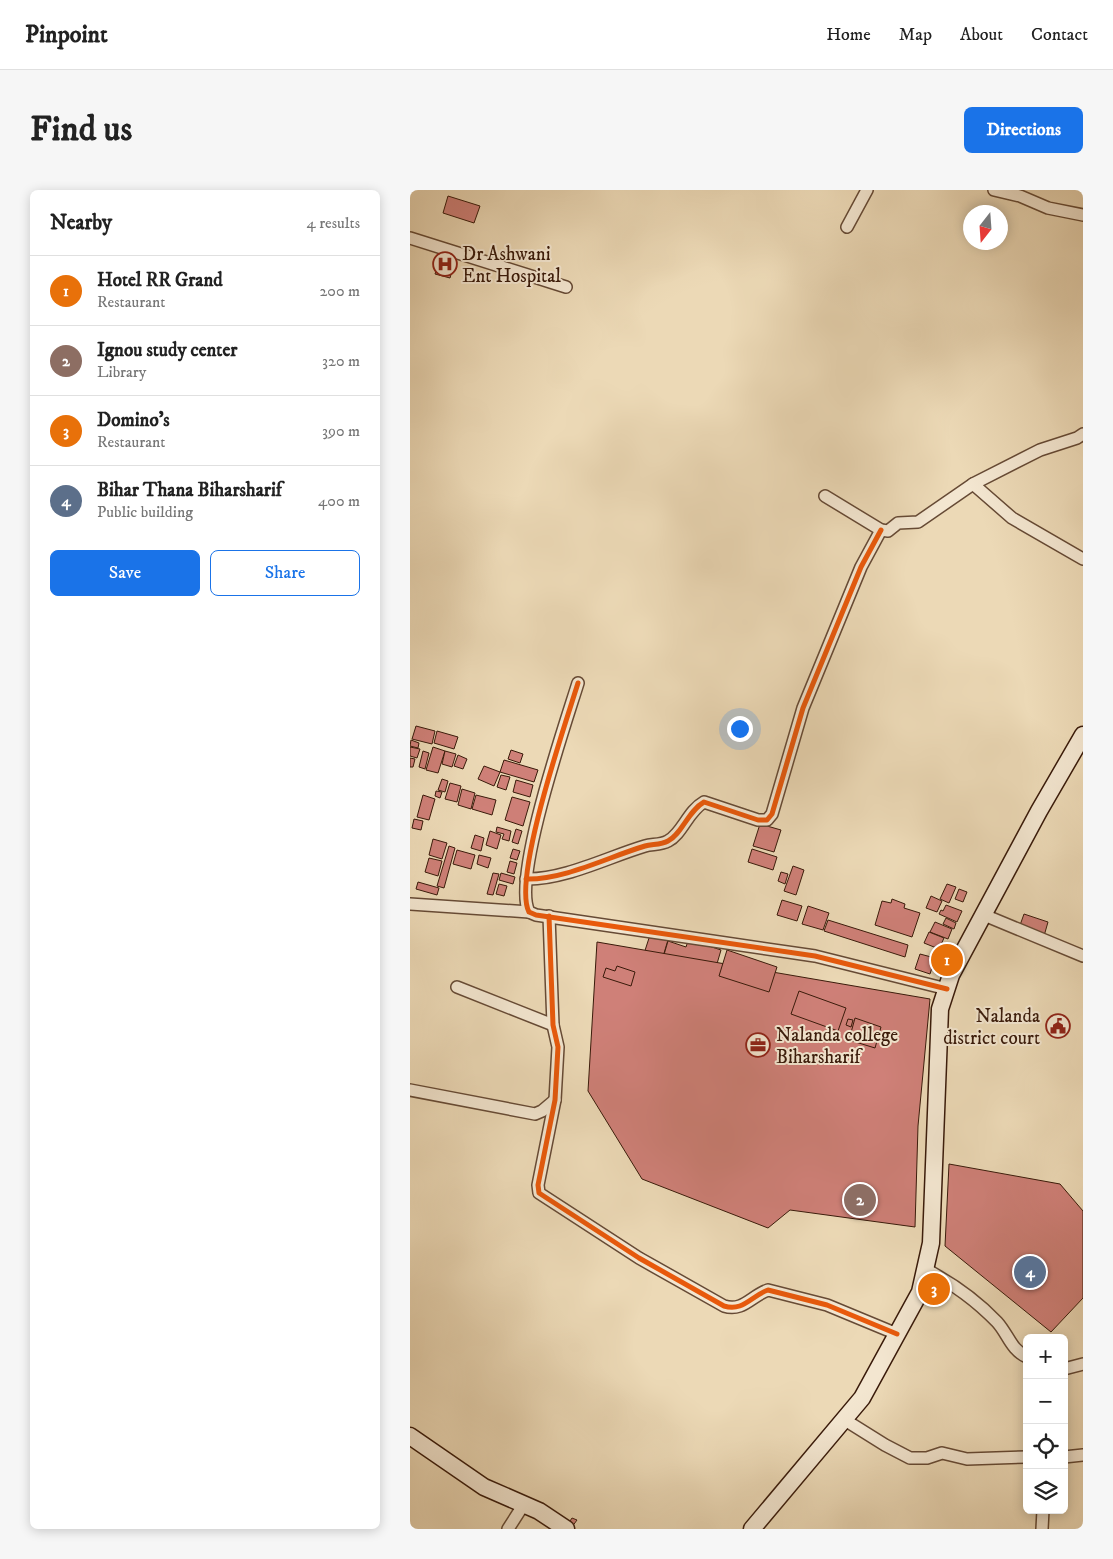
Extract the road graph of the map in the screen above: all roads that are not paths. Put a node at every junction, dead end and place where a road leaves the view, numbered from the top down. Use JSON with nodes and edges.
{"nodes":[{"id":1,"x":867,"y":190,"type":"edge"},
{"id":2,"x":994,"y":190,"type":"edge"},
{"id":3,"x":1083,"y":215,"type":"edge"},
{"id":4,"x":847,"y":227,"type":"dead end"},
{"id":5,"x":410,"y":238,"type":"edge"},
{"id":6,"x":566,"y":287,"type":"dead end"},
{"id":7,"x":1083,"y":434,"type":"edge"},
{"id":8,"x":973,"y":484,"type":"junction"},
{"id":9,"x":825,"y":496,"type":"dead end"},
{"id":10,"x":881,"y":530,"type":"junction"},
{"id":11,"x":1083,"y":559,"type":"edge"},
{"id":12,"x":578,"y":683,"type":"dead end"},
{"id":13,"x":1083,"y":735,"type":"edge"},
{"id":14,"x":526,"y":879,"type":"junction"},
{"id":15,"x":410,"y":904,"type":"edge"},
{"id":16,"x":529,"y":912,"type":"junction"},
{"id":17,"x":984,"y":915,"type":"junction"},
{"id":18,"x":549,"y":916,"type":"junction"},
{"id":19,"x":1083,"y":956,"type":"edge"},
{"id":20,"x":456,"y":987,"type":"dead end"},
{"id":21,"x":947,"y":989,"type":"junction"},
{"id":22,"x":553,"y":1025,"type":"junction"},
{"id":23,"x":410,"y":1090,"type":"edge"},
{"id":24,"x":555,"y":1100,"type":"junction"},
{"id":25,"x":925,"y":1269,"type":"junction"},
{"id":26,"x":897,"y":1334,"type":"junction"},
{"id":27,"x":1023,"y":1355,"type":"edge"},
{"id":28,"x":1083,"y":1364,"type":"edge"},
{"id":29,"x":1068,"y":1368,"type":"edge"},
{"id":30,"x":845,"y":1420,"type":"junction"},
{"id":31,"x":410,"y":1436,"type":"edge"},
{"id":32,"x":1083,"y":1455,"type":"edge"},
{"id":33,"x":1023,"y":1457,"type":"edge"},
{"id":34,"x":1068,"y":1457,"type":"edge"},
{"id":35,"x":524,"y":1504,"type":"junction"},
{"id":36,"x":1043,"y":1514,"type":"edge"},
{"id":37,"x":508,"y":1529,"type":"edge"},
{"id":38,"x":566,"y":1529,"type":"edge"},
{"id":39,"x":752,"y":1529,"type":"edge"},
{"id":40,"x":1042,"y":1529,"type":"edge"}],
"edges":[{"from":1,"to":4,"type":"street"},
{"from":2,"to":3,"type":"street"},
{"from":5,"to":6,"type":"street"},
{"from":7,"to":8,"type":"street"},
{"from":8,"to":10,"type":"street"},
{"from":8,"to":11,"type":"street"},
{"from":9,"to":10,"type":"street"},
{"from":10,"to":14,"type":"street"},
{"from":12,"to":14,"type":"street"},
{"from":13,"to":17,"type":"main road"},
{"from":14,"to":16,"type":"street"},
{"from":15,"to":16,"type":"street"},
{"from":16,"to":18,"type":"street"},
{"from":17,"to":19,"type":"street"},
{"from":17,"to":21,"type":"main road"},
{"from":18,"to":21,"type":"street"},
{"from":18,"to":22,"type":"street"},
{"from":20,"to":22,"type":"street"},
{"from":21,"to":25,"type":"main road"},
{"from":22,"to":24,"type":"street"},
{"from":23,"to":24,"type":"street"},
{"from":24,"to":26,"type":"street"},
{"from":25,"to":26,"type":"main road"},
{"from":25,"to":27,"type":"street"},
{"from":26,"to":30,"type":"main road"},
{"from":28,"to":29,"type":"street"},
{"from":30,"to":33,"type":"street"},
{"from":30,"to":39,"type":"main road"},
{"from":31,"to":35,"type":"main road"},
{"from":32,"to":34,"type":"street"},
{"from":35,"to":37,"type":"street"},
{"from":35,"to":38,"type":"main road"},
{"from":36,"to":40,"type":"street"}]}
